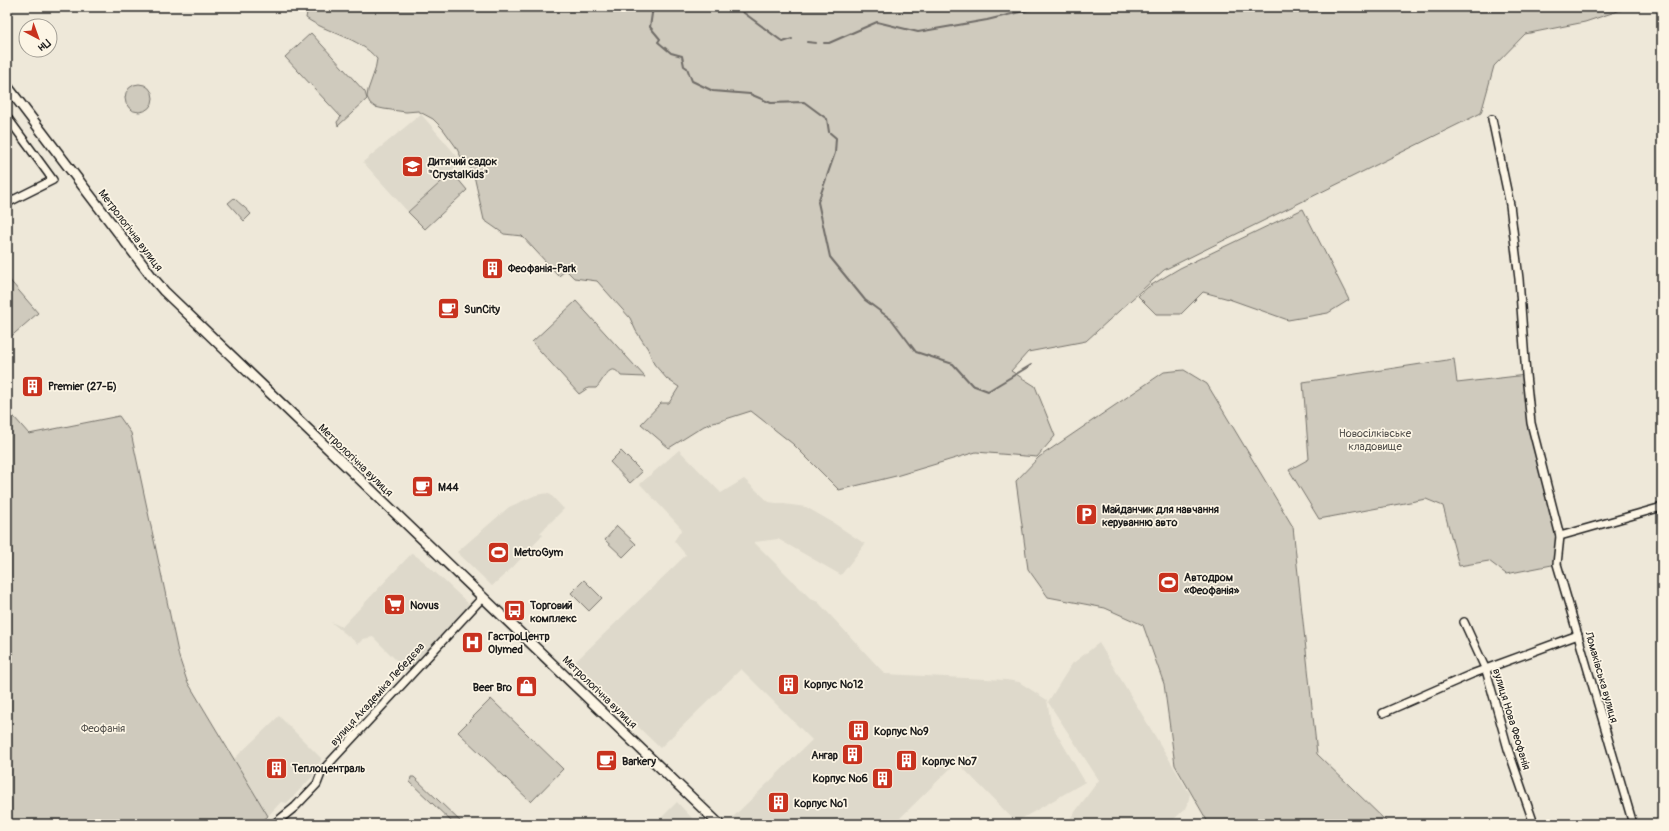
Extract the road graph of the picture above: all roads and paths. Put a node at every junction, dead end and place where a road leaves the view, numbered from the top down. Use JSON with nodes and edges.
{"nodes":[{"id":1,"x":7,"y":86,"type":"edge"},
{"id":2,"x":7,"y":118,"type":"edge"},
{"id":3,"x":1492,"y":119,"type":"dead end"},
{"id":4,"x":7,"y":203,"type":"edge"},
{"id":5,"x":1662,"y":507,"type":"edge"},
{"id":6,"x":1560,"y":536,"type":"junction"},
{"id":7,"x":483,"y":597,"type":"junction"},
{"id":8,"x":1464,"y":622,"type":"dead end"},
{"id":9,"x":1578,"y":635,"type":"junction"},
{"id":10,"x":1486,"y":670,"type":"junction"},
{"id":11,"x":1383,"y":713,"type":"dead end"},
{"id":12,"x":274,"y":824,"type":"edge"},
{"id":13,"x":719,"y":824,"type":"edge"},
{"id":14,"x":1534,"y":824,"type":"edge"},
{"id":15,"x":1633,"y":824,"type":"edge"}],
"edges":[{"from":1,"to":7,"type":"street","name":"Метрологічна вулиця"},
{"from":2,"to":4,"type":"street"},
{"from":3,"to":6,"type":"street"},
{"from":5,"to":6,"type":"street"},
{"from":6,"to":9,"type":"street","name":"Ломаківська вулиця"},
{"from":7,"to":12,"type":"street","name":"вулиця Академіка Лебедєва"},
{"from":7,"to":13,"type":"street","name":"Метрологічна вулиця"},
{"from":8,"to":10,"type":"street","name":"вулиця Нова Феофанія"},
{"from":9,"to":10,"type":"street"},
{"from":9,"to":15,"type":"street","name":"Ломаківська вулиця"},
{"from":10,"to":11,"type":"street"},
{"from":10,"to":14,"type":"street","name":"вулиця Нова Феофанія"}]}
